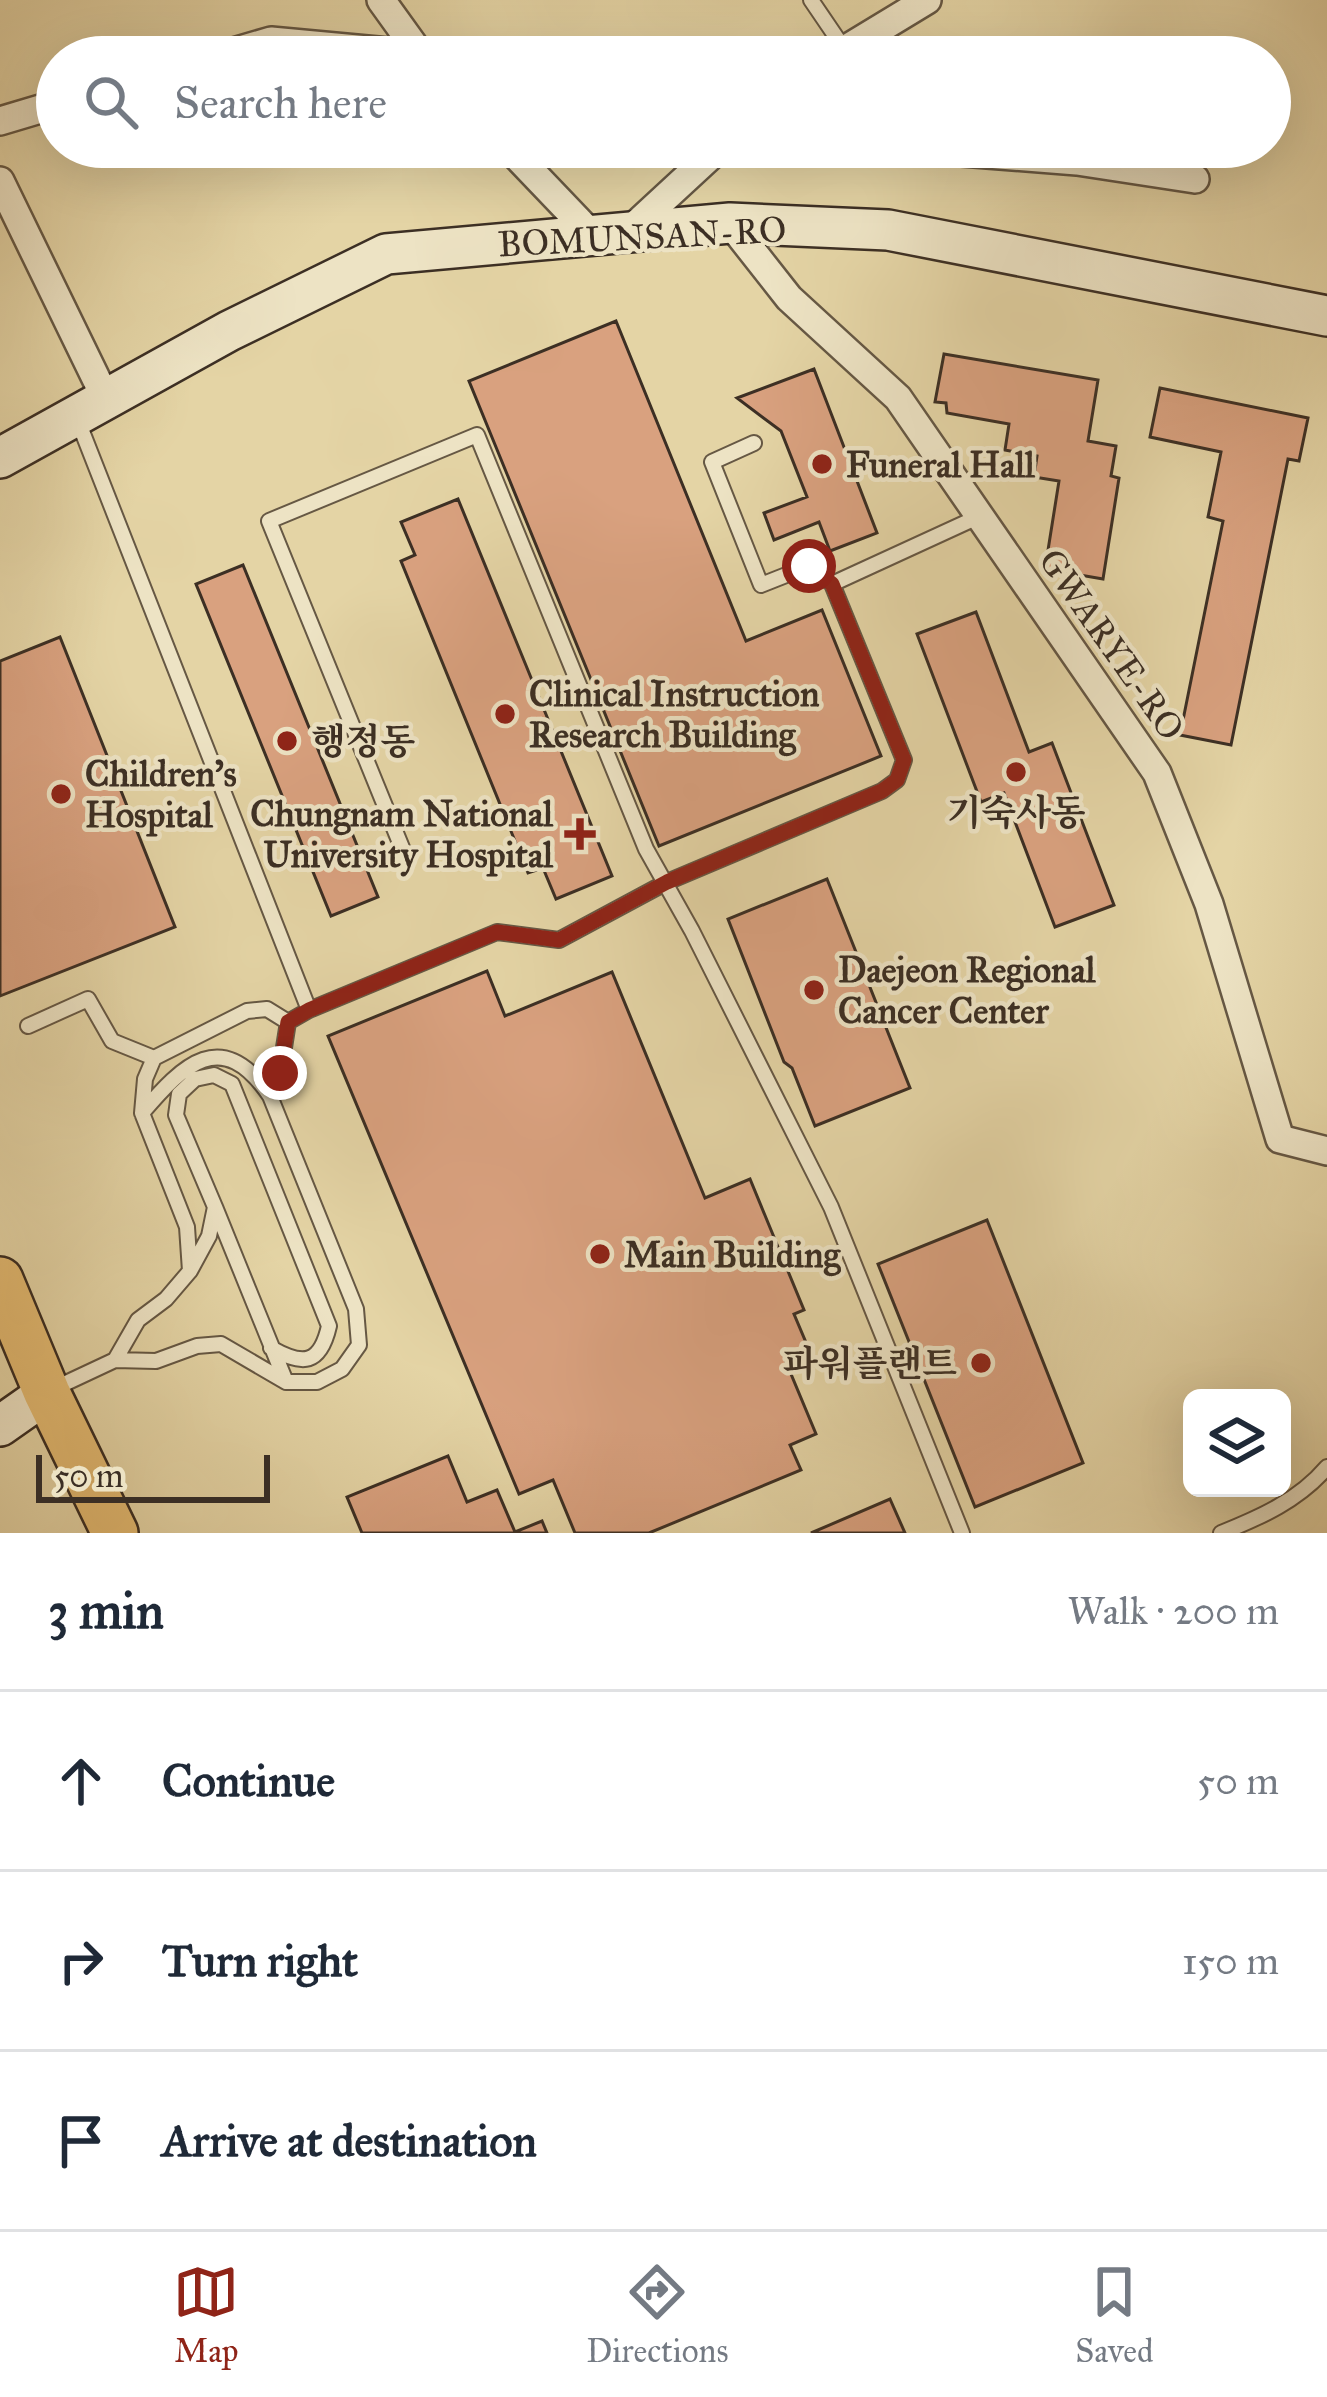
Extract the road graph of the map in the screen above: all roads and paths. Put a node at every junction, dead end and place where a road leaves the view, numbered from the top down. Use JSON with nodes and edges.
{"nodes":[{"id":1,"x":382,"y":0,"type":"edge"},
{"id":2,"x":811,"y":0,"type":"edge"},
{"id":3,"x":927,"y":0,"type":"edge"},
{"id":4,"x":408,"y":36,"type":"edge"},
{"id":5,"x":830,"y":36,"type":"edge"},
{"id":6,"x":868,"y":36,"type":"edge"},
{"id":7,"x":36,"y":111,"type":"edge"},
{"id":8,"x":0,"y":122,"type":"edge"},
{"id":9,"x":533,"y":168,"type":"edge"},
{"id":10,"x":693,"y":168,"type":"edge"},
{"id":11,"x":1123,"y":168,"type":"edge"},
{"id":12,"x":1195,"y":179,"type":"dead end"},
{"id":13,"x":0,"y":181,"type":"edge"},
{"id":14,"x":730,"y":223,"type":"junction"},
{"id":15,"x":610,"y":234,"type":"junction"},
{"id":16,"x":1327,"y":316,"type":"edge"},
{"id":17,"x":91,"y":409,"type":"junction"},
{"id":18,"x":754,"y":443,"type":"dead end"},
{"id":19,"x":0,"y":458,"type":"edge"},
{"id":20,"x":980,"y":516,"type":"junction"},
{"id":21,"x":832,"y":584,"type":"junction"},
{"id":22,"x":406,"y":860,"type":"dead end"},
{"id":23,"x":667,"y":882,"type":"junction"},
{"id":24,"x":309,"y":1010,"type":"junction"},
{"id":25,"x":288,"y":1022,"type":"junction"},
{"id":26,"x":28,"y":1026,"type":"dead end"},
{"id":27,"x":154,"y":1058,"type":"junction"},
{"id":28,"x":270,"y":1096,"type":"junction"},
{"id":29,"x":142,"y":1113,"type":"junction"},
{"id":30,"x":1327,"y":1151,"type":"edge"},
{"id":31,"x":215,"y":1207,"type":"junction"},
{"id":32,"x":190,"y":1271,"type":"junction"},
{"id":33,"x":0,"y":1280,"type":"edge"},
{"id":34,"x":271,"y":1348,"type":"junction"},
{"id":35,"x":115,"y":1360,"type":"junction"},
{"id":36,"x":286,"y":1382,"type":"junction"},
{"id":37,"x":47,"y":1393,"type":"junction"},
{"id":38,"x":0,"y":1426,"type":"edge"},
{"id":39,"x":1327,"y":1468,"type":"edge"},
{"id":40,"x":115,"y":1533,"type":"edge"},
{"id":41,"x":962,"y":1533,"type":"edge"},
{"id":42,"x":1221,"y":1533,"type":"edge"}],
"edges":[{"from":1,"to":4,"type":"street"},
{"from":2,"to":5,"type":"lane"},
{"from":3,"to":6,"type":"street"},
{"from":7,"to":8,"type":"street"},
{"from":9,"to":15,"type":"street"},
{"from":10,"to":15,"type":"street"},
{"from":11,"to":12,"type":"street"},
{"from":13,"to":17,"type":"street"},
{"from":14,"to":15,"type":"main road","name":"BOMUNSAN-RO"},
{"from":14,"to":16,"type":"main road","name":"BOMUNSAN-RO"},
{"from":14,"to":20,"type":"street","name":"GWARYE-RO"},
{"from":15,"to":17,"type":"main road","name":"BOMUNSAN-RO"},
{"from":17,"to":19,"type":"main road","name":"BOMUNSAN-RO"},
{"from":17,"to":24,"type":"lane"},
{"from":18,"to":21,"type":"lane"},
{"from":20,"to":21,"type":"lane"},
{"from":20,"to":30,"type":"street","name":"GWARYE-RO"},
{"from":21,"to":23,"type":"lane"},
{"from":22,"to":23,"type":"lane"},
{"from":23,"to":24,"type":"lane"},
{"from":23,"to":41,"type":"lane"},
{"from":24,"to":25,"type":"lane"},
{"from":25,"to":27,"type":"lane"},
{"from":25,"to":28,"type":"lane"},
{"from":26,"to":27,"type":"lane"},
{"from":27,"to":29,"type":"lane"},
{"from":28,"to":29,"type":"lane"},
{"from":28,"to":36,"type":"lane"},
{"from":29,"to":32,"type":"lane"},
{"from":31,"to":32,"type":"lane"},
{"from":31,"to":34,"type":"lane"},
{"from":31,"to":34,"type":"lane"},
{"from":32,"to":35,"type":"lane"},
{"from":33,"to":37,"type":"main road"},
{"from":34,"to":36,"type":"lane"},
{"from":35,"to":36,"type":"lane"},
{"from":35,"to":37,"type":"lane"},
{"from":37,"to":38,"type":"main road"},
{"from":37,"to":40,"type":"main road"},
{"from":39,"to":42,"type":"lane"}]}
